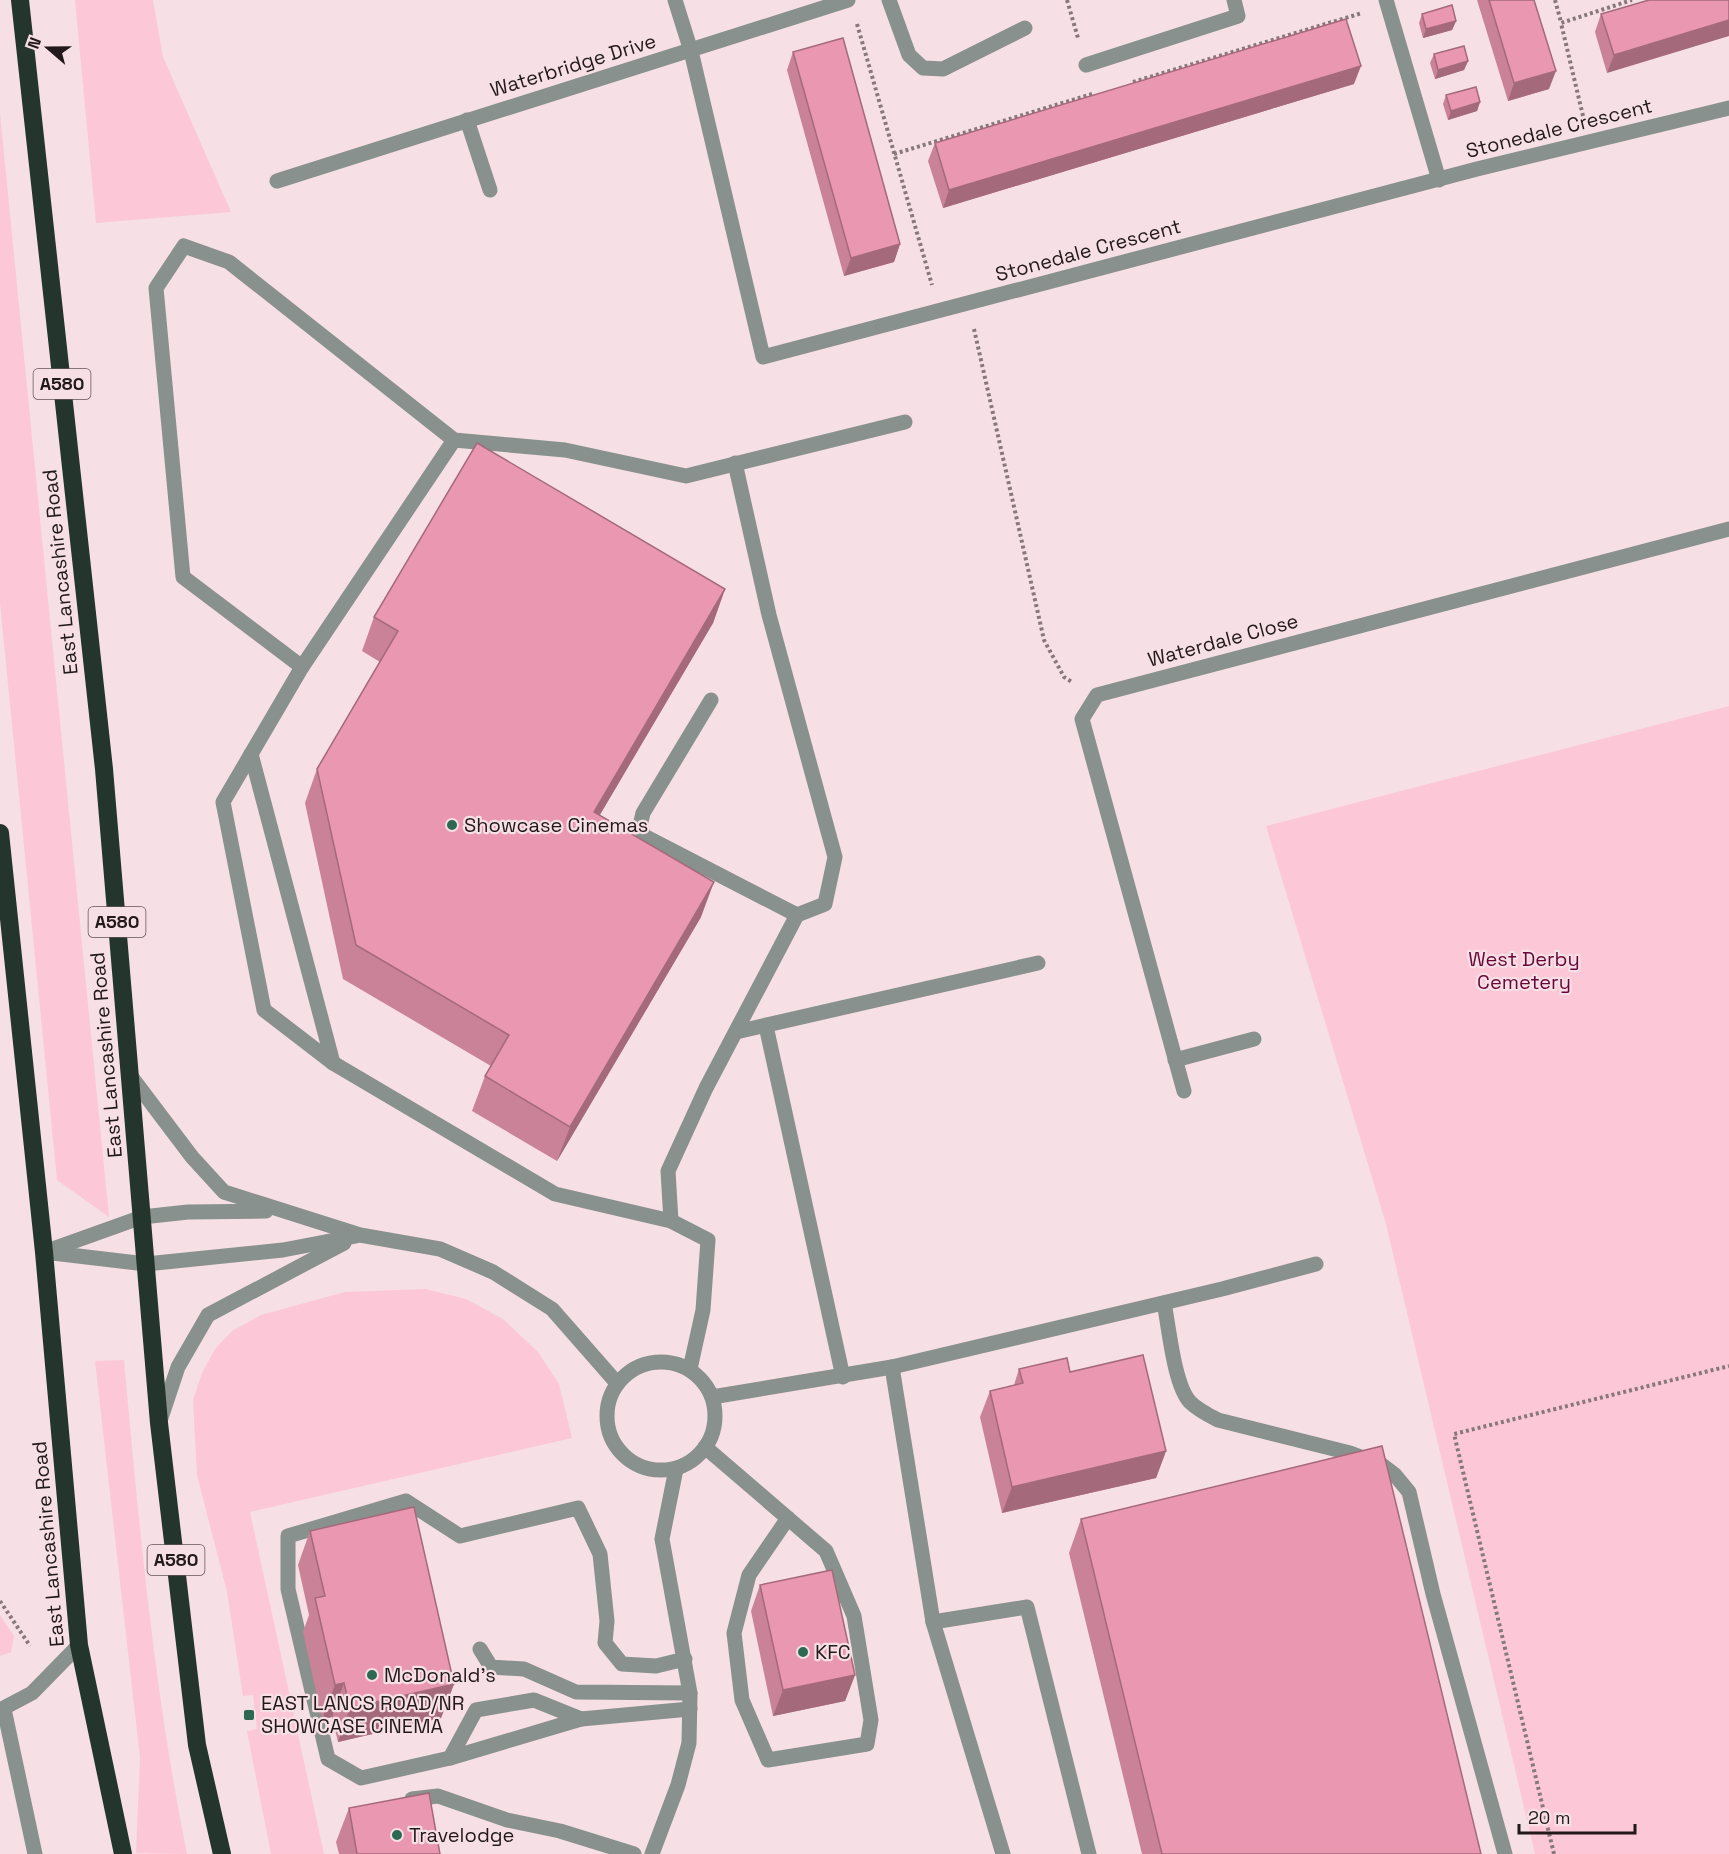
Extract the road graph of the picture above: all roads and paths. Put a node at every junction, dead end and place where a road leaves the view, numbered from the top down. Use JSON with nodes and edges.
{"nodes":[{"id":1,"x":20,"y":0,"type":"edge"},
{"id":2,"x":675,"y":0,"type":"edge"},
{"id":3,"x":848,"y":0,"type":"edge"},
{"id":4,"x":889,"y":0,"type":"edge"},
{"id":5,"x":1067,"y":0,"type":"edge"},
{"id":6,"x":1234,"y":0,"type":"edge"},
{"id":7,"x":1555,"y":0,"type":"edge"},
{"id":8,"x":1632,"y":0,"type":"edge"},
{"id":9,"x":1387,"y":3,"type":"edge"},
{"id":10,"x":856,"y":22,"type":"dead end"},
{"id":11,"x":1561,"y":23,"type":"junction"},
{"id":12,"x":1025,"y":28,"type":"dead end"},
{"id":13,"x":691,"y":51,"type":"junction"},
{"id":14,"x":1086,"y":65,"type":"joint"},
{"id":15,"x":1129,"y":83,"type":"edge"},
{"id":16,"x":1095,"y":93,"type":"edge"},
{"id":17,"x":1729,"y":108,"type":"edge"},
{"id":18,"x":467,"y":120,"type":"junction"},
{"id":19,"x":1589,"y":142,"type":"junction"},
{"id":20,"x":894,"y":154,"type":"junction"},
{"id":21,"x":1438,"y":180,"type":"junction"},
{"id":22,"x":277,"y":181,"type":"dead end"},
{"id":23,"x":490,"y":190,"type":"dead end"},
{"id":24,"x":968,"y":304,"type":"junction"},
{"id":25,"x":939,"y":311,"type":"junction"},
{"id":26,"x":905,"y":423,"type":"dead end"},
{"id":27,"x":454,"y":440,"type":"junction"},
{"id":28,"x":735,"y":463,"type":"junction"},
{"id":29,"x":1729,"y":529,"type":"edge"},
{"id":30,"x":302,"y":668,"type":"junction"},
{"id":31,"x":1097,"y":695,"type":"junction"},
{"id":32,"x":711,"y":700,"type":"dead end"},
{"id":33,"x":251,"y":754,"type":"junction"},
{"id":34,"x":0,"y":833,"type":"edge"},
{"id":35,"x":797,"y":915,"type":"junction"},
{"id":36,"x":1038,"y":963,"type":"dead end"},
{"id":37,"x":766,"y":1026,"type":"junction"},
{"id":38,"x":736,"y":1032,"type":"junction"},
{"id":39,"x":1254,"y":1039,"type":"dead end"},
{"id":40,"x":1175,"y":1060,"type":"junction"},
{"id":41,"x":333,"y":1063,"type":"junction"},
{"id":42,"x":130,"y":1075,"type":"junction"},
{"id":43,"x":1184,"y":1091,"type":"dead end"},
{"id":44,"x":278,"y":1210,"type":"junction"},
{"id":45,"x":142,"y":1217,"type":"junction"},
{"id":46,"x":671,"y":1221,"type":"junction"},
{"id":47,"x":360,"y":1235,"type":"junction"},
{"id":48,"x":44,"y":1252,"type":"junction"},
{"id":49,"x":147,"y":1264,"type":"junction"},
{"id":50,"x":1317,"y":1264,"type":"dead end"},
{"id":51,"x":1164,"y":1303,"type":"junction"},
{"id":52,"x":1729,"y":1366,"type":"edge"},
{"id":53,"x":892,"y":1367,"type":"junction"},
{"id":54,"x":690,"y":1369,"type":"junction"},
{"id":55,"x":843,"y":1377,"type":"junction"},
{"id":56,"x":616,"y":1382,"type":"junction"},
{"id":57,"x":712,"y":1397,"type":"junction"},
{"id":58,"x":159,"y":1423,"type":"junction"},
{"id":59,"x":705,"y":1448,"type":"junction"},
{"id":60,"x":676,"y":1468,"type":"junction"},
{"id":61,"x":788,"y":1518,"type":"junction"},
{"id":62,"x":0,"y":1601,"type":"edge"},
{"id":63,"x":933,"y":1622,"type":"junction"},
{"id":64,"x":30,"y":1646,"type":"dead end"},
{"id":65,"x":79,"y":1646,"type":"junction"},
{"id":66,"x":480,"y":1649,"type":"dead end"},
{"id":67,"x":685,"y":1659,"type":"junction"},
{"id":68,"x":690,"y":1693,"type":"junction"},
{"id":69,"x":690,"y":1709,"type":"junction"},
{"id":70,"x":2,"y":1710,"type":"edge"},
{"id":71,"x":581,"y":1719,"type":"junction"},
{"id":72,"x":450,"y":1758,"type":"junction"},
{"id":73,"x":400,"y":1802,"type":"edge"},
{"id":74,"x":35,"y":1854,"type":"edge"},
{"id":75,"x":123,"y":1854,"type":"edge"},
{"id":76,"x":222,"y":1854,"type":"edge"},
{"id":77,"x":634,"y":1854,"type":"edge"},
{"id":78,"x":652,"y":1854,"type":"edge"},
{"id":79,"x":1003,"y":1854,"type":"edge"},
{"id":80,"x":1089,"y":1854,"type":"edge"},
{"id":81,"x":1505,"y":1854,"type":"edge"},
{"id":82,"x":1554,"y":1854,"type":"edge"}],
"edges":[{"from":1,"to":42,"type":"highway","name":"East Lancashire Road","number":"A580"},
{"from":2,"to":13,"type":"street","name":"Stonedale Crescent"},
{"from":3,"to":13,"type":"street"},
{"from":4,"to":12,"type":"street"},
{"from":5,"to":14,"type":"path"},
{"from":6,"to":14,"type":"street"},
{"from":7,"to":11,"type":"path"},
{"from":8,"to":11,"type":"path"},
{"from":9,"to":15,"type":"path"},
{"from":9,"to":21,"type":"street"},
{"from":10,"to":20,"type":"path"},
{"from":11,"to":19,"type":"path"},
{"from":13,"to":18,"type":"street","name":"Waterbridge Drive"},
{"from":13,"to":25,"type":"street","name":"Stonedale Crescent"},
{"from":16,"to":20,"type":"path"},
{"from":17,"to":19,"type":"street","name":"Stonedale Crescent"},
{"from":18,"to":22,"type":"street","name":"Waterbridge Drive"},
{"from":18,"to":23,"type":"street"},
{"from":19,"to":21,"type":"street","name":"Stonedale Crescent"},
{"from":20,"to":25,"type":"path"},
{"from":21,"to":24,"type":"street","name":"Stonedale Crescent"},
{"from":24,"to":25,"type":"street","name":"Stonedale Crescent"},
{"from":24,"to":31,"type":"path"},
{"from":26,"to":28,"type":"street"},
{"from":27,"to":28,"type":"street"},
{"from":27,"to":30,"type":"street"},
{"from":27,"to":30,"type":"street"},
{"from":28,"to":35,"type":"street"},
{"from":29,"to":31,"type":"street","name":"Waterdale Close"},
{"from":30,"to":33,"type":"street"},
{"from":31,"to":40,"type":"street"},
{"from":32,"to":35,"type":"street"},
{"from":33,"to":41,"type":"street"},
{"from":33,"to":41,"type":"street"},
{"from":34,"to":48,"type":"highway","name":"East Lancashire Road"},
{"from":35,"to":38,"type":"street"},
{"from":36,"to":37,"type":"street"},
{"from":37,"to":38,"type":"street"},
{"from":37,"to":55,"type":"street"},
{"from":38,"to":46,"type":"street"},
{"from":39,"to":40,"type":"street"},
{"from":40,"to":43,"type":"street"},
{"from":41,"to":46,"type":"street"},
{"from":42,"to":44,"type":"street"},
{"from":42,"to":45,"type":"highway","name":"East Lancashire Road","number":"A580"},
{"from":44,"to":45,"type":"street"},
{"from":44,"to":47,"type":"street"},
{"from":45,"to":48,"type":"street"},
{"from":45,"to":49,"type":"highway","name":"East Lancashire Road","number":"A580"},
{"from":46,"to":54,"type":"street"},
{"from":47,"to":49,"type":"street"},
{"from":47,"to":56,"type":"street"},
{"from":47,"to":58,"type":"street"},
{"from":48,"to":49,"type":"street"},
{"from":48,"to":65,"type":"highway","name":"East Lancashire Road"},
{"from":49,"to":58,"type":"highway","name":"East Lancashire Road","number":"A580"},
{"from":50,"to":51,"type":"street"},
{"from":51,"to":53,"type":"street"},
{"from":51,"to":81,"type":"street"},
{"from":52,"to":82,"type":"path"},
{"from":53,"to":55,"type":"street"},
{"from":53,"to":63,"type":"street"},
{"from":54,"to":56,"type":"street"},
{"from":54,"to":57,"type":"street"},
{"from":55,"to":57,"type":"street"},
{"from":56,"to":60,"type":"street"},
{"from":57,"to":59,"type":"street"},
{"from":58,"to":76,"type":"highway","name":"East Lancashire Road","number":"A580"},
{"from":59,"to":60,"type":"street"},
{"from":59,"to":61,"type":"street"},
{"from":60,"to":67,"type":"street"},
{"from":61,"to":61,"type":"street"},
{"from":62,"to":64,"type":"path"},
{"from":63,"to":79,"type":"street"},
{"from":63,"to":80,"type":"street"},
{"from":65,"to":70,"type":"street"},
{"from":65,"to":75,"type":"highway","name":"East Lancashire Road"},
{"from":66,"to":68,"type":"street"},
{"from":67,"to":68,"type":"street"},
{"from":67,"to":72,"type":"street"},
{"from":68,"to":69,"type":"street"},
{"from":69,"to":71,"type":"street"},
{"from":69,"to":78,"type":"street"},
{"from":70,"to":74,"type":"street"},
{"from":71,"to":72,"type":"street"},
{"from":71,"to":72,"type":"street"},
{"from":73,"to":77,"type":"street"}]}
